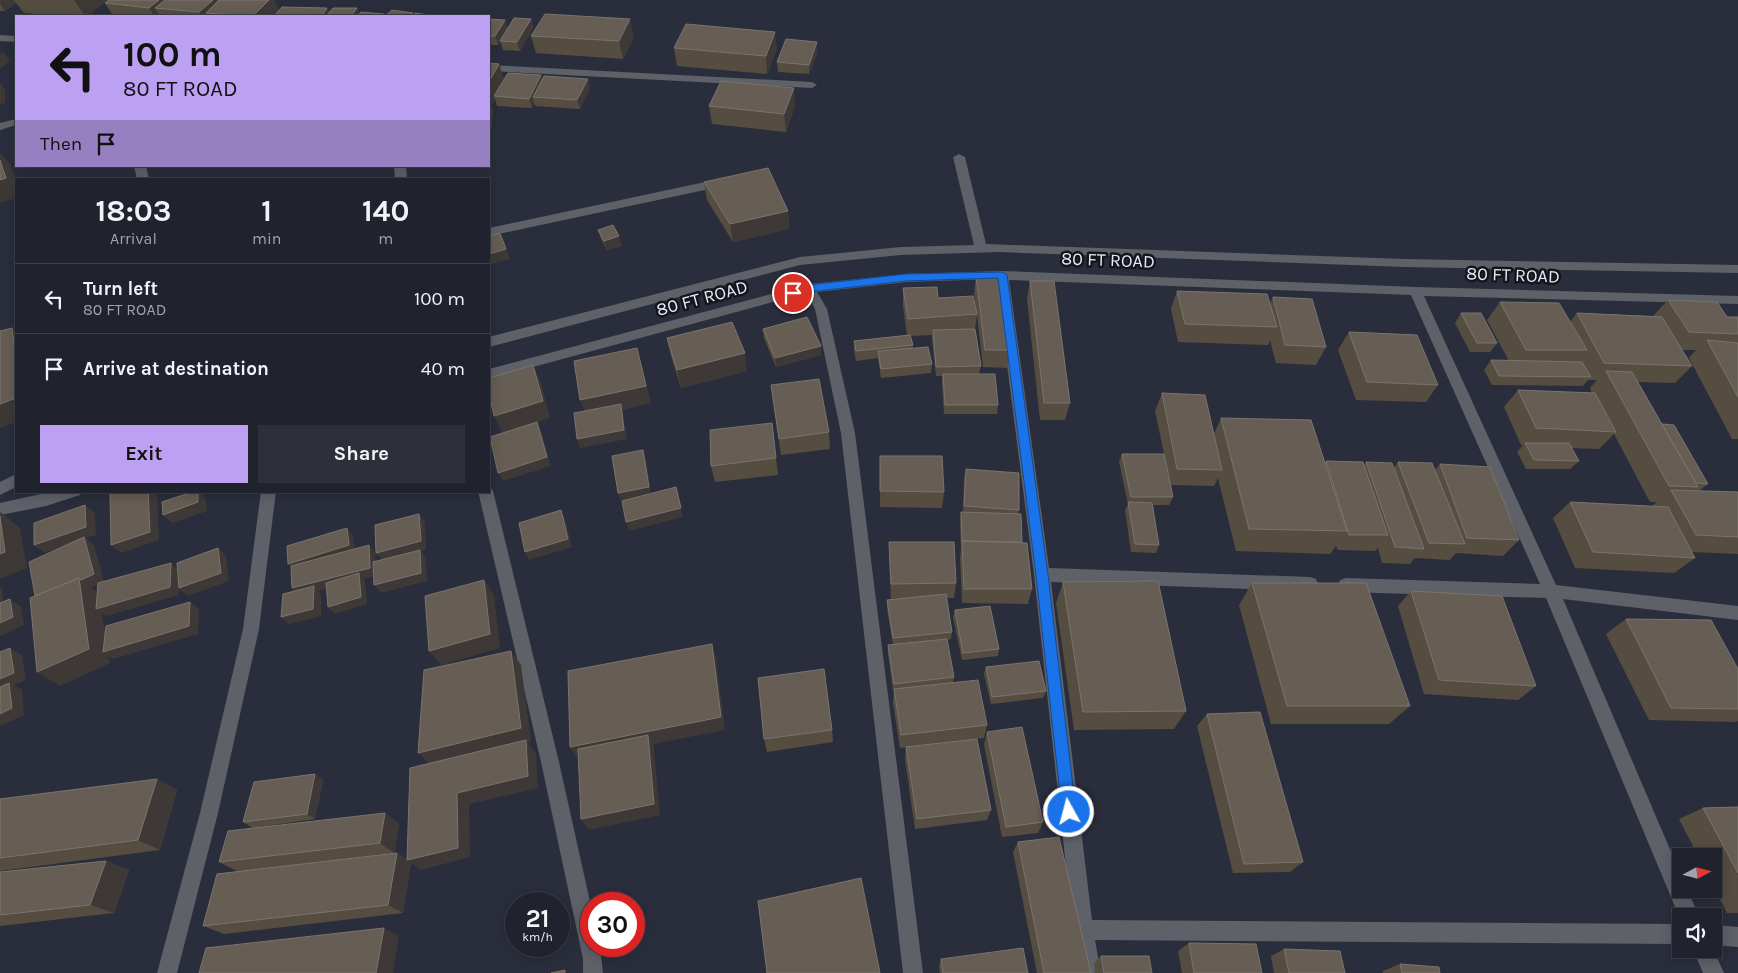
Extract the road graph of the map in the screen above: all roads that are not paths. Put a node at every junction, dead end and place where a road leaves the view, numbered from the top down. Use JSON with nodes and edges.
{"nodes":[{"id":1,"x":0,"y":38,"type":"edge"},
{"id":2,"x":15,"y":39,"type":"edge"},
{"id":3,"x":490,"y":68,"type":"edge"},
{"id":4,"x":812,"y":85,"type":"dead end"},
{"id":5,"x":15,"y":122,"type":"edge"},
{"id":6,"x":0,"y":128,"type":"edge"},
{"id":7,"x":959,"y":157,"type":"dead end"},
{"id":8,"x":736,"y":179,"type":"edge"},
{"id":9,"x":490,"y":232,"type":"edge"},
{"id":10,"x":981,"y":249,"type":"junction"},
{"id":11,"x":1738,"y":269,"type":"edge"},
{"id":12,"x":1273,"y":272,"type":"junction"},
{"id":13,"x":1002,"y":275,"type":"junction"},
{"id":14,"x":809,"y":288,"type":"junction"},
{"id":15,"x":1416,"y":291,"type":"junction"},
{"id":16,"x":1738,"y":300,"type":"edge"},
{"id":17,"x":490,"y":342,"type":"edge"},
{"id":18,"x":490,"y":374,"type":"edge"},
{"id":19,"x":15,"y":481,"type":"edge"},
{"id":20,"x":0,"y":489,"type":"edge"},
{"id":21,"x":69,"y":493,"type":"edge"},
{"id":22,"x":269,"y":493,"type":"edge"},
{"id":23,"x":485,"y":493,"type":"edge"},
{"id":24,"x":0,"y":509,"type":"edge"},
{"id":25,"x":1042,"y":575,"type":"junction"},
{"id":26,"x":1551,"y":591,"type":"junction"},
{"id":27,"x":1738,"y":613,"type":"edge"},
{"id":28,"x":1686,"y":908,"type":"edge"},
{"id":29,"x":1083,"y":930,"type":"junction"},
{"id":30,"x":1672,"y":934,"type":"edge"},
{"id":31,"x":1722,"y":936,"type":"edge"},
{"id":32,"x":1738,"y":937,"type":"edge"},
{"id":33,"x":1707,"y":958,"type":"edge"},
{"id":34,"x":167,"y":973,"type":"edge"},
{"id":35,"x":593,"y":973,"type":"edge"},
{"id":36,"x":913,"y":973,"type":"edge"},
{"id":37,"x":1090,"y":973,"type":"edge"},
{"id":38,"x":1714,"y":973,"type":"edge"}],
"edges":[{"from":1,"to":2,"type":"street"},
{"from":3,"to":4,"type":"street"},
{"from":5,"to":6,"type":"street"},
{"from":7,"to":10,"type":"street"},
{"from":8,"to":9,"type":"street"},
{"from":10,"to":12,"type":"street","name":"80 FT ROAD"},
{"from":10,"to":17,"type":"street","name":"80 FT ROAD"},
{"from":11,"to":12,"type":"street","name":"80 FT ROAD"},
{"from":12,"to":13,"type":"street","name":"80 FT ROAD"},
{"from":12,"to":15,"type":"street","name":"80 FT ROAD"},
{"from":13,"to":14,"type":"street","name":"80 FT ROAD"},
{"from":13,"to":25,"type":"street"},
{"from":14,"to":18,"type":"street","name":"80 FT ROAD"},
{"from":14,"to":36,"type":"street"},
{"from":15,"to":16,"type":"street","name":"80 FT ROAD"},
{"from":15,"to":26,"type":"street"},
{"from":19,"to":20,"type":"street"},
{"from":21,"to":24,"type":"street"},
{"from":22,"to":34,"type":"street"},
{"from":23,"to":35,"type":"street"},
{"from":25,"to":26,"type":"street"},
{"from":25,"to":29,"type":"street"},
{"from":26,"to":27,"type":"street"},
{"from":26,"to":28,"type":"street"},
{"from":29,"to":30,"type":"street"},
{"from":29,"to":37,"type":"street"},
{"from":31,"to":32,"type":"street"},
{"from":33,"to":38,"type":"street"}]}
